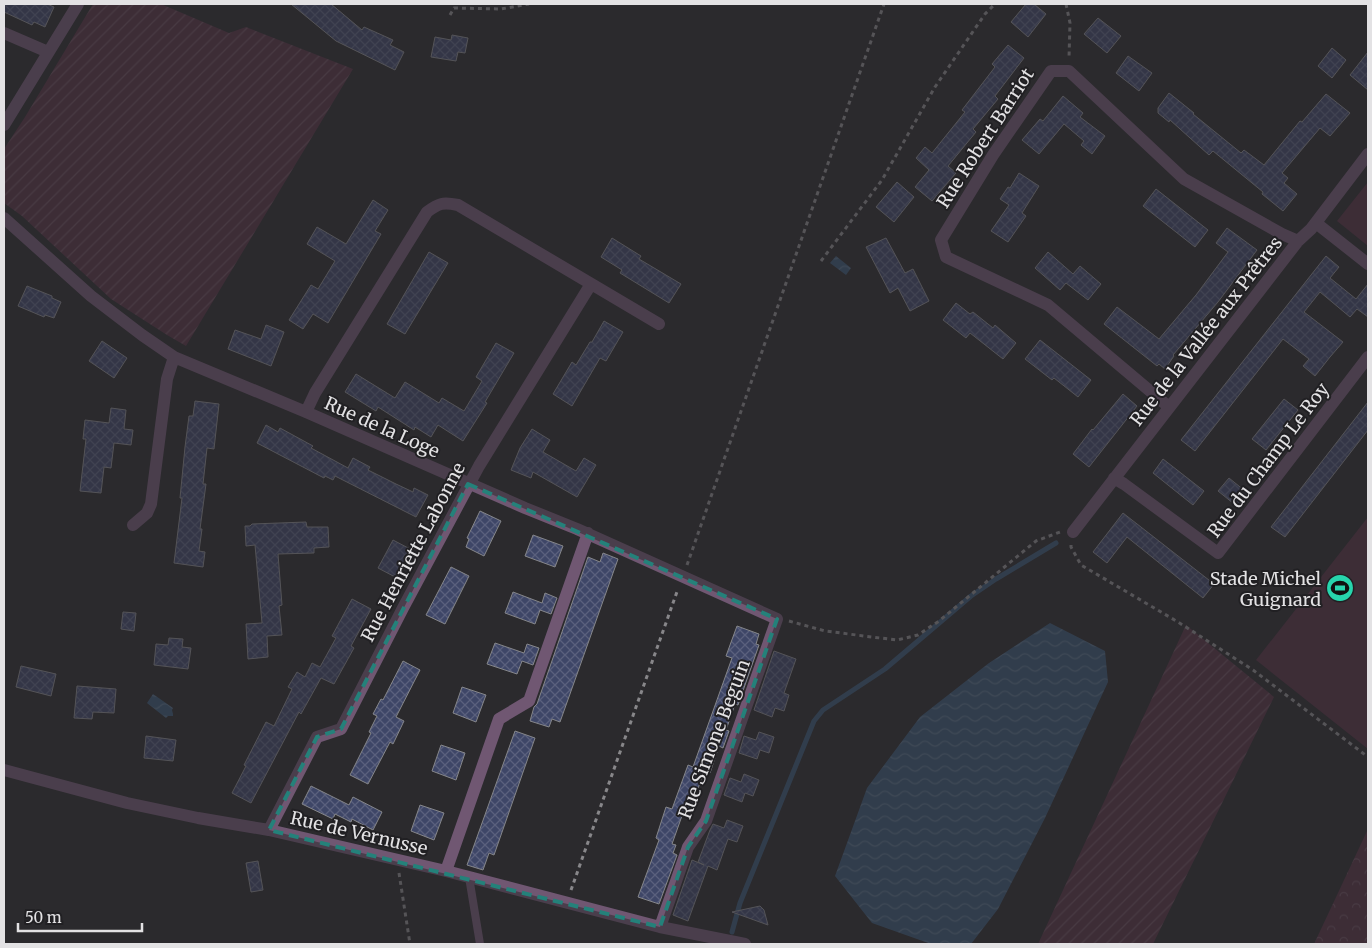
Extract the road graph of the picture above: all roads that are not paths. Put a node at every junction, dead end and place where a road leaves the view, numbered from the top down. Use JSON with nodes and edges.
{"nodes":[{"id":1,"x":78,"y":4,"type":"edge"},
{"id":2,"x":4,"y":33,"type":"edge"},
{"id":3,"x":48,"y":52,"type":"junction"},
{"id":4,"x":4,"y":125,"type":"edge"},
{"id":5,"x":1368,"y":154,"type":"edge"},
{"id":6,"x":4,"y":218,"type":"edge"},
{"id":7,"x":1316,"y":222,"type":"junction"},
{"id":8,"x":1298,"y":241,"type":"junction"},
{"id":9,"x":1368,"y":264,"type":"edge"},
{"id":10,"x":591,"y":284,"type":"junction"},
{"id":11,"x":659,"y":324,"type":"dead end"},
{"id":12,"x":174,"y":357,"type":"junction"},
{"id":13,"x":1368,"y":357,"type":"edge"},
{"id":14,"x":1169,"y":407,"type":"junction"},
{"id":15,"x":306,"y":412,"type":"junction"},
{"id":16,"x":1114,"y":478,"type":"junction"},
{"id":17,"x":468,"y":484,"type":"junction"},
{"id":18,"x":133,"y":525,"type":"dead end"},
{"id":19,"x":1073,"y":532,"type":"road end"},
{"id":20,"x":588,"y":533,"type":"junction"},
{"id":21,"x":777,"y":619,"type":"joint"},
{"id":22,"x":4,"y":770,"type":"edge"},
{"id":23,"x":269,"y":830,"type":"junction"},
{"id":24,"x":446,"y":871,"type":"junction"},
{"id":25,"x":468,"y":877,"type":"junction"},
{"id":26,"x":660,"y":927,"type":"junction"},
{"id":27,"x":480,"y":944,"type":"edge"},
{"id":28,"x":745,"y":944,"type":"edge"}],
"edges":[{"from":1,"to":3,"type":"street"},
{"from":2,"to":3,"type":"street"},
{"from":3,"to":4,"type":"street"},
{"from":5,"to":7,"type":"street","name":"Rue de la Vallée aux Prêtres"},
{"from":6,"to":12,"type":"street","name":"Rue de la Loge"},
{"from":7,"to":8,"type":"street","name":"Rue de la Vallée aux Prêtres"},
{"from":7,"to":9,"type":"street"},
{"from":8,"to":14,"type":"street","name":"Rue de la Vallée aux Prêtres"},
{"from":8,"to":14,"type":"street","name":"Rue Robert Barriot"},
{"from":10,"to":11,"type":"street"},
{"from":10,"to":15,"type":"street"},
{"from":10,"to":17,"type":"street","name":"Rue Henriette Labonne"},
{"from":12,"to":15,"type":"street","name":"Rue de la Loge"},
{"from":12,"to":18,"type":"street"},
{"from":13,"to":16,"type":"street","name":"Rue du Champ Le Roy"},
{"from":14,"to":16,"type":"street","name":"Rue de la Vallée aux Prêtres"},
{"from":15,"to":17,"type":"street","name":"Rue de la Loge"},
{"from":16,"to":19,"type":"street","name":"Rue de la Vallée aux Prêtres"},
{"from":17,"to":20,"type":"street","name":"Rue de la Loge"},
{"from":17,"to":23,"type":"street","name":"Rue Henriette Labonne"},
{"from":20,"to":21,"type":"street","name":"Rue de la Loge"},
{"from":20,"to":24,"type":"street"},
{"from":21,"to":26,"type":"street","name":"Rue Simone Beguin"},
{"from":22,"to":23,"type":"street","name":"Rue de Vernusse"},
{"from":23,"to":24,"type":"street","name":"Rue de Vernusse"},
{"from":24,"to":25,"type":"street","name":"Rue de Vernusse"},
{"from":25,"to":26,"type":"street","name":"Rue de Vernusse"},
{"from":25,"to":27,"type":"lane"},
{"from":26,"to":28,"type":"street","name":"Rue de Vernusse"}]}
